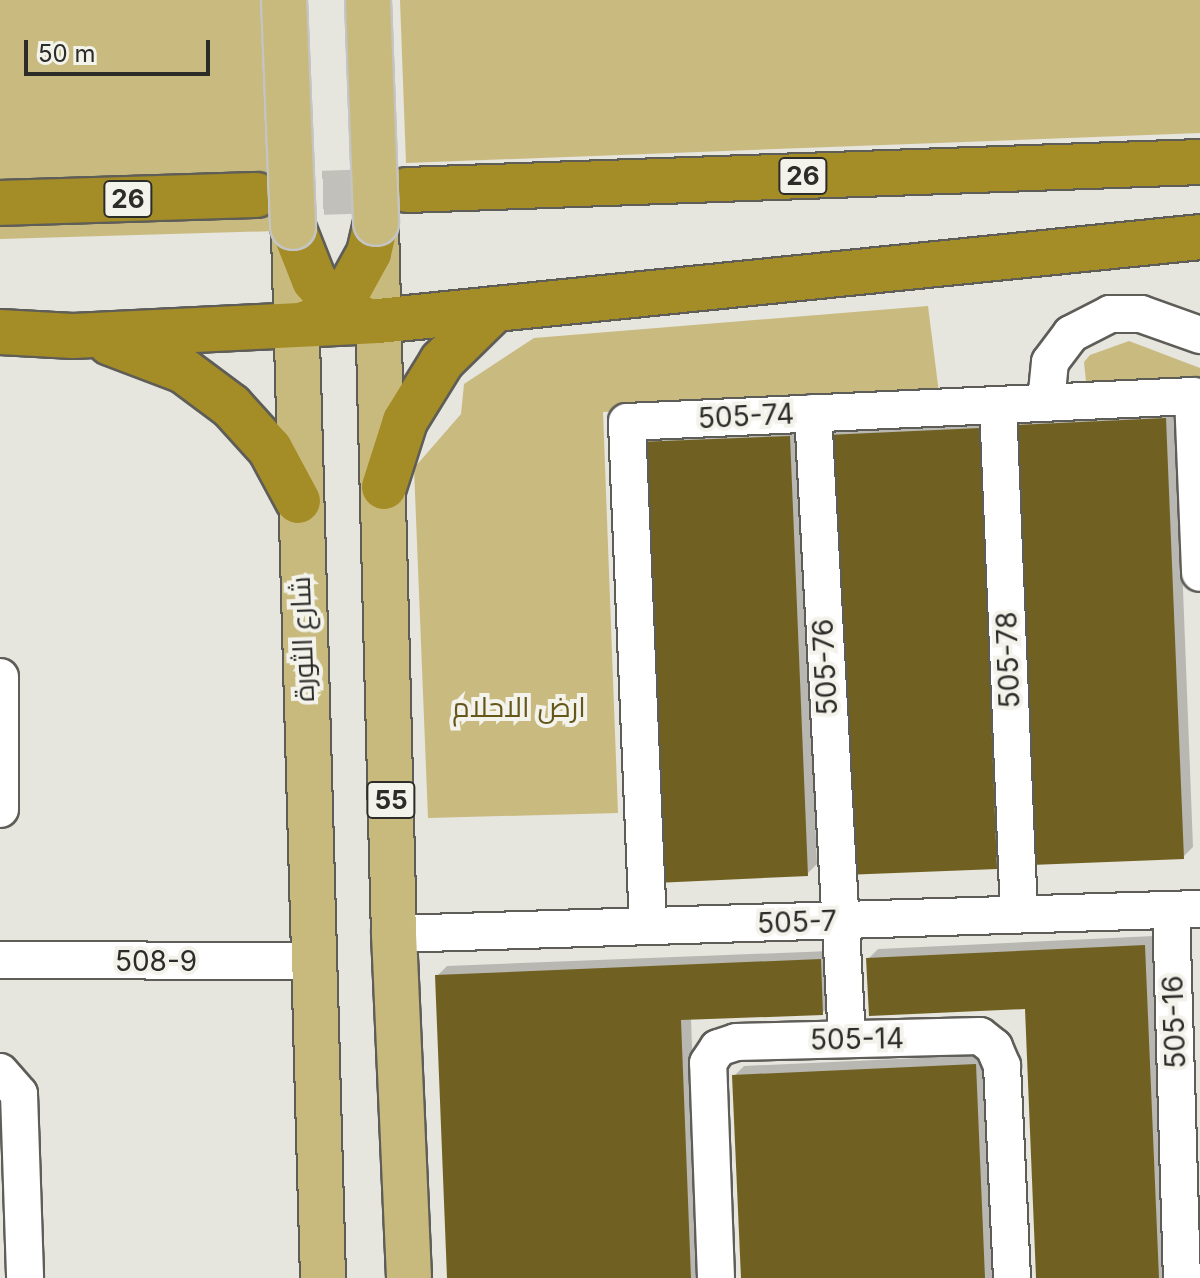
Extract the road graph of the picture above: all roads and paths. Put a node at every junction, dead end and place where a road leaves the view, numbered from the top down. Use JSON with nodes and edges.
{"nodes":[{"id":1,"x":284,"y":0,"type":"edge"},
{"id":2,"x":368,"y":0,"type":"edge"},
{"id":3,"x":1200,"y":162,"type":"edge"},
{"id":4,"x":407,"y":190,"type":"tunnel mouth"},
{"id":5,"x":257,"y":195,"type":"tunnel mouth"},
{"id":6,"x":0,"y":203,"type":"edge"},
{"id":7,"x":376,"y":223,"type":"joint"},
{"id":8,"x":293,"y":227,"type":"joint"},
{"id":9,"x":1200,"y":237,"type":"edge"},
{"id":10,"x":338,"y":309,"type":"junction"},
{"id":11,"x":492,"y":312,"type":"junction"},
{"id":12,"x":0,"y":332,"type":"edge"},
{"id":13,"x":1200,"y":335,"type":"edge"},
{"id":14,"x":73,"y":336,"type":"junction"},
{"id":15,"x":1046,"y":402,"type":"junction"},
{"id":16,"x":998,"y":405,"type":"junction"},
{"id":17,"x":813,"y":413,"type":"junction"},
{"id":18,"x":384,"y":487,"type":"junction"},
{"id":19,"x":298,"y":501,"type":"junction"},
{"id":20,"x":1200,"y":573,"type":"edge"},
{"id":21,"x":0,"y":677,"type":"edge"},
{"id":22,"x":0,"y":809,"type":"edge"},
{"id":23,"x":1186,"y":910,"type":"edge"},
{"id":24,"x":1019,"y":915,"type":"junction"},
{"id":25,"x":838,"y":920,"type":"junction"},
{"id":26,"x":648,"y":926,"type":"junction"},
{"id":27,"x":394,"y":934,"type":"junction"},
{"id":28,"x":0,"y":960,"type":"edge"},
{"id":29,"x":312,"y":961,"type":"junction"},
{"id":30,"x":847,"y":1039,"type":"junction"},
{"id":31,"x":0,"y":1072,"type":"edge"},
{"id":32,"x":25,"y":1278,"type":"edge"},
{"id":33,"x":323,"y":1278,"type":"edge"},
{"id":34,"x":409,"y":1278,"type":"edge"},
{"id":35,"x":716,"y":1278,"type":"edge"},
{"id":36,"x":1012,"y":1278,"type":"edge"},
{"id":37,"x":1182,"y":1278,"type":"edge"}],
"edges":[{"from":1,"to":8,"type":"main road","bridge":true},
{"from":2,"to":7,"type":"main road","bridge":true},
{"from":3,"to":4,"type":"highway","number":"26"},
{"from":5,"to":6,"type":"highway","number":"26"},
{"from":7,"to":10,"type":"highway"},
{"from":8,"to":10,"type":"highway"},
{"from":9,"to":11,"type":"highway"},
{"from":10,"to":11,"type":"highway"},
{"from":10,"to":14,"type":"highway"},
{"from":10,"to":18,"type":"main road","number":"55"},
{"from":10,"to":19,"type":"main road","name":"شارع الثورة"},
{"from":11,"to":18,"type":"highway"},
{"from":12,"to":14,"type":"highway"},
{"from":13,"to":15,"type":"street"},
{"from":14,"to":19,"type":"highway"},
{"from":15,"to":16,"type":"street","name":"505-74"},
{"from":15,"to":20,"type":"street","name":"505-74"},
{"from":16,"to":17,"type":"street","name":"505-74"},
{"from":16,"to":24,"type":"street","name":"505-78"},
{"from":17,"to":25,"type":"street","name":"505-76"},
{"from":17,"to":26,"type":"street","name":"505-74"},
{"from":18,"to":27,"type":"main road","number":"55"},
{"from":19,"to":29,"type":"main road","name":"شارع الثورة"},
{"from":21,"to":22,"type":"street"},
{"from":23,"to":24,"type":"street","name":"505-7"},
{"from":23,"to":37,"type":"street","name":"505-16"},
{"from":24,"to":25,"type":"street","name":"505-7"},
{"from":25,"to":26,"type":"street","name":"505-7"},
{"from":25,"to":30,"type":"street","name":"505-76"},
{"from":26,"to":27,"type":"street","name":"505-7"},
{"from":27,"to":34,"type":"main road","number":"55"},
{"from":28,"to":29,"type":"street","name":"508-9"},
{"from":29,"to":33,"type":"main road","name":"شارع الثورة"},
{"from":30,"to":35,"type":"street","name":"505-14"},
{"from":30,"to":36,"type":"street","name":"505-14"},
{"from":31,"to":32,"type":"street"}]}
